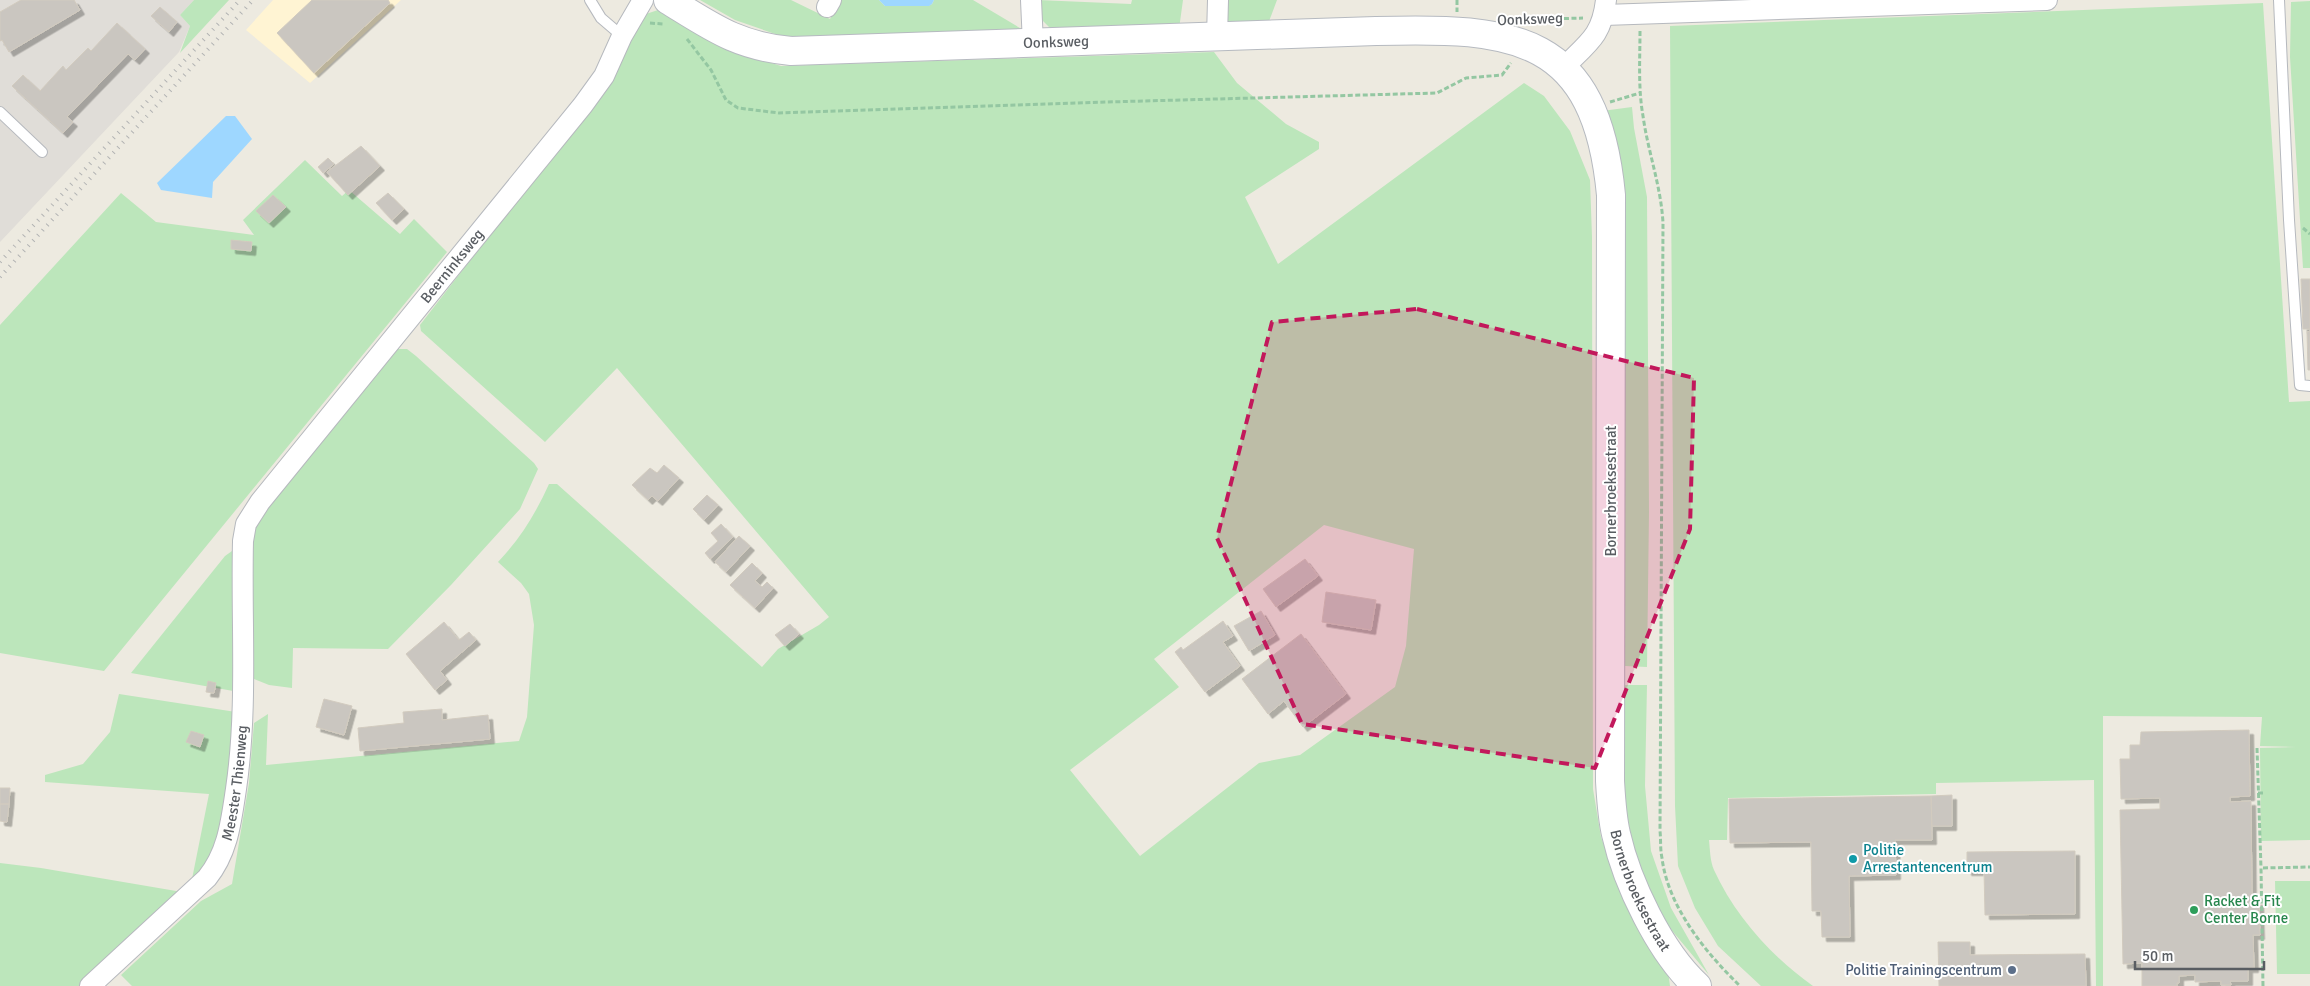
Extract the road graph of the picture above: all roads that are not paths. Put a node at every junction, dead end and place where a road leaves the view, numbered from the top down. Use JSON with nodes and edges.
{"nodes":[{"id":1,"x":590,"y":0,"type":"edge"},
{"id":2,"x":1031,"y":0,"type":"edge"},
{"id":3,"x":1218,"y":0,"type":"edge"},
{"id":4,"x":2047,"y":0,"type":"edge"},
{"id":5,"x":2279,"y":0,"type":"edge"},
{"id":6,"x":638,"y":8,"type":"edge"},
{"id":7,"x":1605,"y":8,"type":"edge"},
{"id":8,"x":666,"y":12,"type":"edge"},
{"id":9,"x":622,"y":36,"type":"junction"},
{"id":10,"x":1218,"y":37,"type":"junction"},
{"id":11,"x":1032,"y":44,"type":"junction"},
{"id":12,"x":1564,"y":68,"type":"junction"},
{"id":13,"x":0,"y":112,"type":"edge"},
{"id":14,"x":42,"y":152,"type":"dead end"},
{"id":15,"x":2310,"y":386,"type":"edge"},
{"id":16,"x":246,"y":524,"type":"joint"},
{"id":17,"x":90,"y":986,"type":"edge"},
{"id":18,"x":1697,"y":986,"type":"edge"}],
"edges":[{"from":1,"to":9,"type":"lane"},
{"from":2,"to":11,"type":"street"},
{"from":3,"to":10,"type":"street"},
{"from":4,"to":7,"type":"street"},
{"from":5,"to":15,"type":"lane"},
{"from":6,"to":9,"type":"street","name":"Beerninksweg"},
{"from":7,"to":12,"type":"street"},
{"from":8,"to":11,"type":"main road","name":"Oonksweg"},
{"from":9,"to":16,"type":"street","name":"Beerninksweg"},
{"from":10,"to":11,"type":"main road","name":"Oonksweg"},
{"from":10,"to":12,"type":"main road","name":"Oonksweg"},
{"from":12,"to":18,"type":"main road","name":"Bornerbroeksestraat"},
{"from":13,"to":14,"type":"lane"},
{"from":16,"to":17,"type":"street","name":"Meester Thienweg"}]}
